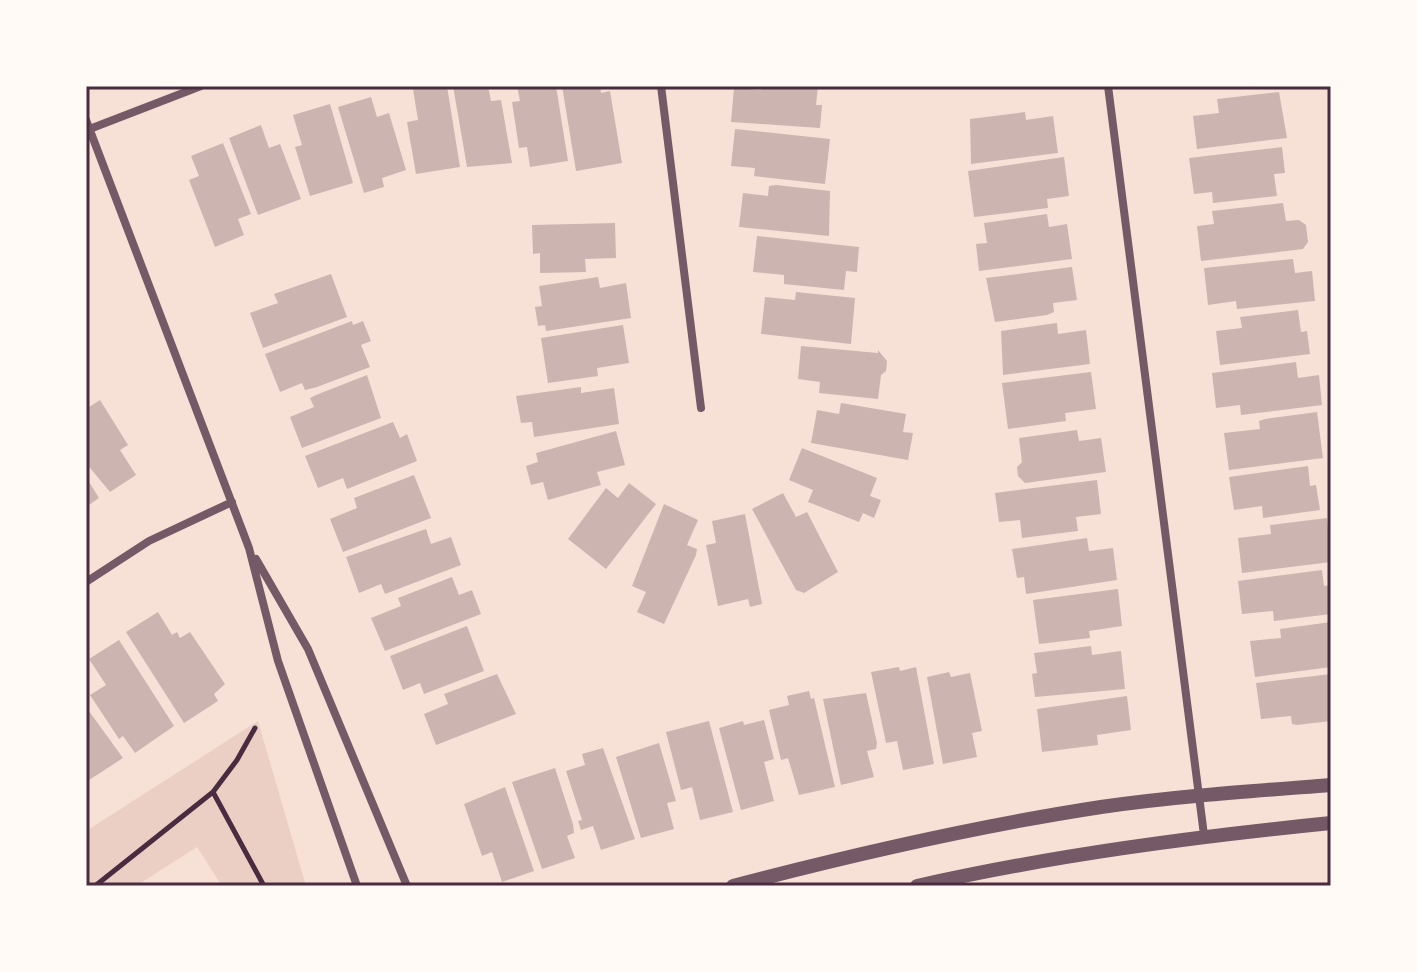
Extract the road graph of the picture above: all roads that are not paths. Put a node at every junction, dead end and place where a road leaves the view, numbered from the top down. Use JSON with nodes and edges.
{"nodes":[{"id":1,"x":201,"y":86,"type":"edge"},
{"id":2,"x":661,"y":86,"type":"edge"},
{"id":3,"x":1108,"y":86,"type":"edge"},
{"id":4,"x":87,"y":127,"type":"edge"},
{"id":5,"x":701,"y":408,"type":"dead end"},
{"id":6,"x":232,"y":502,"type":"junction"},
{"id":7,"x":249,"y":548,"type":"junction"},
{"id":8,"x":86,"y":582,"type":"edge"},
{"id":9,"x":1331,"y":785,"type":"edge"},
{"id":10,"x":1199,"y":795,"type":"junction"},
{"id":11,"x":1331,"y":823,"type":"edge"},
{"id":12,"x":1204,"y":835,"type":"junction"},
{"id":13,"x":357,"y":886,"type":"edge"},
{"id":14,"x":407,"y":886,"type":"edge"},
{"id":15,"x":733,"y":886,"type":"edge"},
{"id":16,"x":917,"y":886,"type":"edge"}],
"edges":[{"from":1,"to":4,"type":"street"},
{"from":2,"to":5,"type":"street"},
{"from":3,"to":10,"type":"street"},
{"from":4,"to":6,"type":"street"},
{"from":6,"to":7,"type":"street"},
{"from":6,"to":8,"type":"street"},
{"from":7,"to":13,"type":"street"},
{"from":7,"to":14,"type":"street"},
{"from":9,"to":10,"type":"street"},
{"from":10,"to":12,"type":"street"},
{"from":10,"to":15,"type":"street"},
{"from":11,"to":12,"type":"street"},
{"from":12,"to":16,"type":"street"}]}
